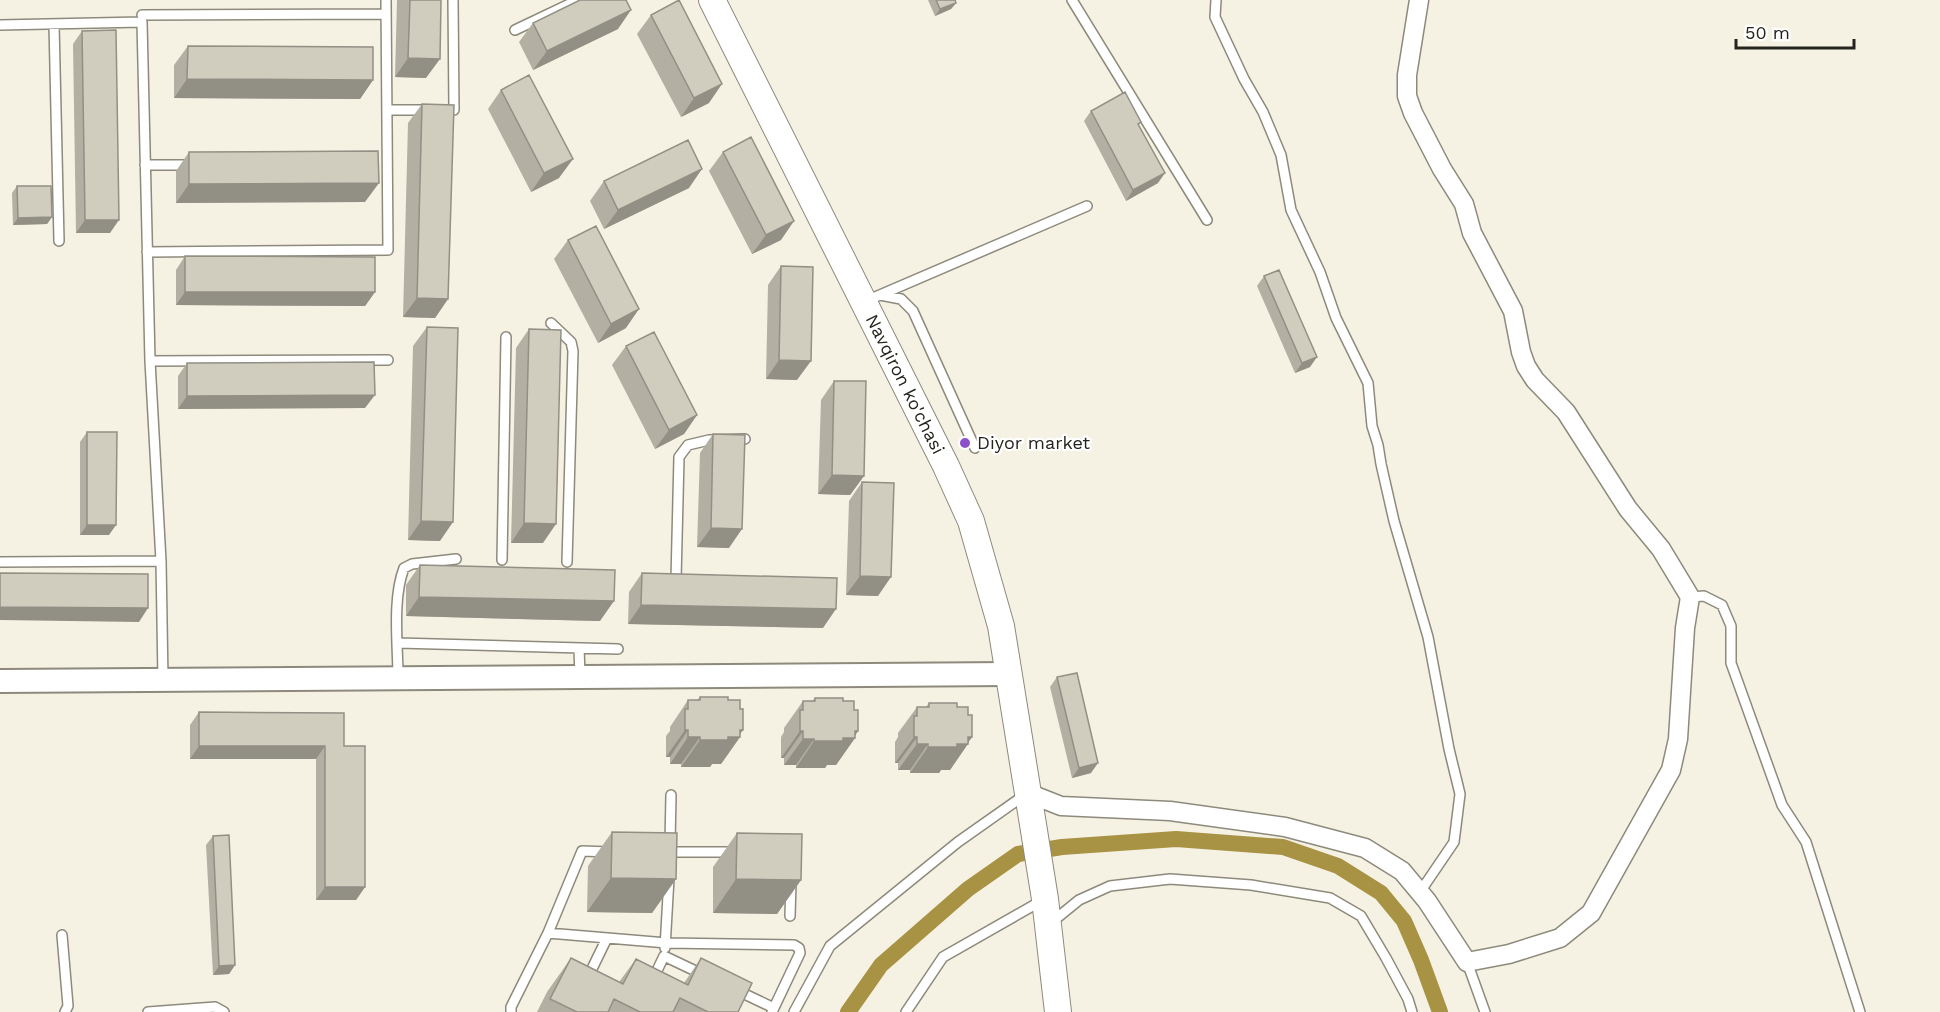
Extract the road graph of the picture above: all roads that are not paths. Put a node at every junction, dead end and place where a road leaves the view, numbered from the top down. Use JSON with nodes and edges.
{"nodes":[{"id":1,"x":386,"y":0,"type":"edge"},
{"id":2,"x":453,"y":0,"type":"edge"},
{"id":3,"x":578,"y":0,"type":"edge"},
{"id":4,"x":712,"y":0,"type":"edge"},
{"id":5,"x":1072,"y":0,"type":"edge"},
{"id":6,"x":1216,"y":0,"type":"edge"},
{"id":7,"x":1419,"y":0,"type":"edge"},
{"id":8,"x":386,"y":14,"type":"junction"},
{"id":9,"x":142,"y":15,"type":"dead end"},
{"id":10,"x":54,"y":24,"type":"junction"},
{"id":11,"x":0,"y":25,"type":"edge"},
{"id":12,"x":515,"y":30,"type":"dead end"},
{"id":13,"x":387,"y":110,"type":"junction"},
{"id":14,"x":376,"y":163,"type":"edge"},
{"id":15,"x":387,"y":163,"type":"junction"},
{"id":16,"x":146,"y":165,"type":"junction"},
{"id":17,"x":203,"y":165,"type":"edge"},
{"id":18,"x":1087,"y":206,"type":"dead end"},
{"id":19,"x":1207,"y":220,"type":"dead end"},
{"id":20,"x":59,"y":241,"type":"dead end"},
{"id":21,"x":147,"y":252,"type":"junction"},
{"id":22,"x":872,"y":298,"type":"junction"},
{"id":23,"x":551,"y":323,"type":"dead end"},
{"id":24,"x":506,"y":337,"type":"dead end"},
{"id":25,"x":388,"y":360,"type":"dead end"},
{"id":26,"x":150,"y":361,"type":"junction"},
{"id":27,"x":745,"y":439,"type":"edge"},
{"id":28,"x":975,"y":448,"type":"dead end"},
{"id":29,"x":456,"y":559,"type":"dead end"},
{"id":30,"x":502,"y":560,"type":"dead end"},
{"id":31,"x":161,"y":561,"type":"junction"},
{"id":32,"x":0,"y":562,"type":"edge"},
{"id":33,"x":567,"y":562,"type":"dead end"},
{"id":34,"x":676,"y":580,"type":"edge"},
{"id":35,"x":1690,"y":597,"type":"junction"},
{"id":36,"x":398,"y":644,"type":"junction"},
{"id":37,"x":579,"y":648,"type":"junction"},
{"id":38,"x":618,"y":649,"type":"dead end"},
{"id":39,"x":1009,"y":674,"type":"junction"},
{"id":40,"x":580,"y":677,"type":"junction"},
{"id":41,"x":398,"y":678,"type":"junction"},
{"id":42,"x":163,"y":680,"type":"junction"},
{"id":43,"x":0,"y":681,"type":"edge"},
{"id":44,"x":1028,"y":793,"type":"junction"},
{"id":45,"x":671,"y":795,"type":"dead end"},
{"id":46,"x":748,"y":851,"type":"edge"},
{"id":47,"x":626,"y":852,"type":"edge"},
{"id":48,"x":658,"y":852,"type":"edge"},
{"id":49,"x":669,"y":852,"type":"junction"},
{"id":50,"x":791,"y":873,"type":"edge"},
{"id":51,"x":1420,"y":892,"type":"junction"},
{"id":52,"x":1044,"y":899,"type":"junction"},
{"id":53,"x":790,"y":916,"type":"edge"},
{"id":54,"x":1048,"y":926,"type":"junction"},
{"id":55,"x":548,"y":933,"type":"junction"},
{"id":56,"x":62,"y":935,"type":"dead end"},
{"id":57,"x":607,"y":938,"type":"junction"},
{"id":58,"x":667,"y":943,"type":"junction"},
{"id":59,"x":664,"y":956,"type":"junction"},
{"id":60,"x":1467,"y":962,"type":"junction"},
{"id":61,"x":714,"y":980,"type":"edge"},
{"id":62,"x":724,"y":984,"type":"edge"},
{"id":63,"x":649,"y":988,"type":"edge"},
{"id":64,"x":580,"y":991,"type":"edge"},
{"id":65,"x":773,"y":1010,"type":"edge"},
{"id":66,"x":65,"y":1012,"type":"edge"},
{"id":67,"x":148,"y":1012,"type":"edge"},
{"id":68,"x":224,"y":1012,"type":"edge"},
{"id":69,"x":511,"y":1012,"type":"edge"},
{"id":70,"x":794,"y":1012,"type":"edge"},
{"id":71,"x":906,"y":1012,"type":"edge"},
{"id":72,"x":1058,"y":1012,"type":"edge"},
{"id":73,"x":1412,"y":1012,"type":"edge"},
{"id":74,"x":1485,"y":1012,"type":"edge"},
{"id":75,"x":1860,"y":1012,"type":"edge"}],
"edges":[{"from":1,"to":8,"type":"lane"},
{"from":2,"to":13,"type":"lane"},
{"from":3,"to":12,"type":"lane"},
{"from":4,"to":22,"type":"main road","name":"Navqiron ko'chasi"},
{"from":5,"to":19,"type":"lane"},
{"from":6,"to":51,"type":"lane"},
{"from":7,"to":35,"type":"street"},
{"from":8,"to":9,"type":"lane"},
{"from":8,"to":13,"type":"lane"},
{"from":10,"to":11,"type":"lane"},
{"from":10,"to":16,"type":"lane"},
{"from":10,"to":20,"type":"lane"},
{"from":13,"to":15,"type":"lane"},
{"from":14,"to":15,"type":"lane"},
{"from":15,"to":21,"type":"lane"},
{"from":16,"to":17,"type":"lane"},
{"from":16,"to":21,"type":"lane"},
{"from":18,"to":22,"type":"lane"},
{"from":21,"to":26,"type":"lane"},
{"from":22,"to":28,"type":"lane"},
{"from":22,"to":39,"type":"main road","name":"Navqiron ko'chasi"},
{"from":23,"to":33,"type":"lane"},
{"from":24,"to":30,"type":"lane"},
{"from":25,"to":26,"type":"lane"},
{"from":26,"to":31,"type":"lane"},
{"from":27,"to":34,"type":"lane"},
{"from":29,"to":36,"type":"lane"},
{"from":31,"to":32,"type":"lane"},
{"from":31,"to":42,"type":"lane"},
{"from":35,"to":60,"type":"street"},
{"from":35,"to":75,"type":"lane"},
{"from":36,"to":37,"type":"lane"},
{"from":36,"to":41,"type":"lane"},
{"from":37,"to":38,"type":"lane"},
{"from":37,"to":40,"type":"lane"},
{"from":39,"to":40,"type":"street"},
{"from":39,"to":44,"type":"main road","name":"Navqiron ko'chasi"},
{"from":40,"to":41,"type":"street"},
{"from":41,"to":42,"type":"street"},
{"from":42,"to":43,"type":"street"},
{"from":44,"to":51,"type":"street"},
{"from":44,"to":52,"type":"main road","name":"Navqiron ko'chasi"},
{"from":44,"to":70,"type":"lane"},
{"from":45,"to":49,"type":"lane"},
{"from":46,"to":49,"type":"lane"},
{"from":47,"to":55,"type":"lane"},
{"from":48,"to":49,"type":"lane"},
{"from":49,"to":58,"type":"lane"},
{"from":50,"to":53,"type":"lane"},
{"from":51,"to":60,"type":"street"},
{"from":52,"to":54,"type":"main road","name":"Navqiron ko'chasi"},
{"from":52,"to":71,"type":"lane"},
{"from":54,"to":72,"type":"main road","name":"Navqiron ko'chasi"},
{"from":54,"to":73,"type":"lane"},
{"from":55,"to":57,"type":"lane"},
{"from":55,"to":69,"type":"lane"},
{"from":56,"to":66,"type":"lane"},
{"from":57,"to":58,"type":"lane"},
{"from":57,"to":64,"type":"lane"},
{"from":58,"to":59,"type":"lane"},
{"from":58,"to":65,"type":"lane"},
{"from":59,"to":61,"type":"lane"},
{"from":59,"to":63,"type":"lane"},
{"from":60,"to":74,"type":"lane"},
{"from":62,"to":65,"type":"lane"},
{"from":67,"to":68,"type":"lane"}]}
